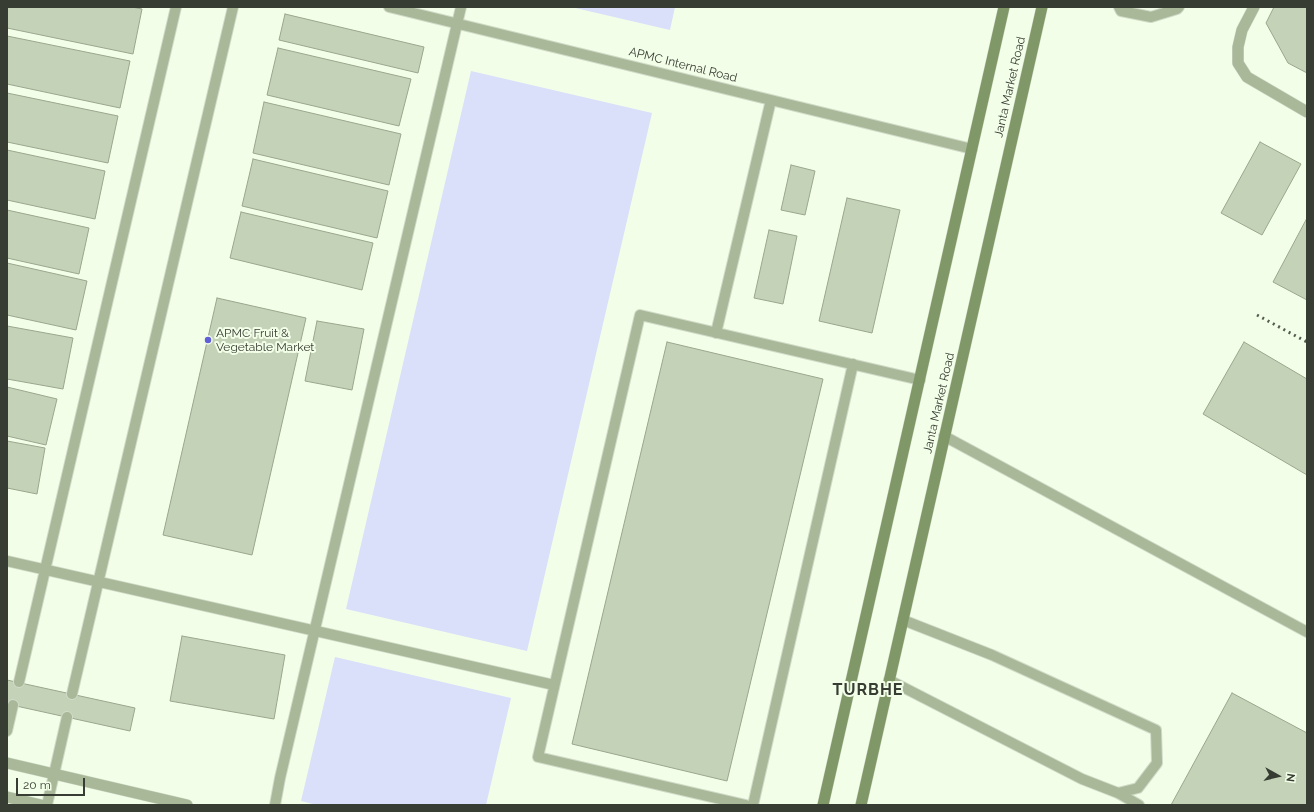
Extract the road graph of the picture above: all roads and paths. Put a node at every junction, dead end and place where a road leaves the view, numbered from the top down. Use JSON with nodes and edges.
{"nodes":[{"id":1,"x":176,"y":7,"type":"edge"},
{"id":2,"x":233,"y":7,"type":"edge"},
{"id":3,"x":389,"y":7,"type":"edge"},
{"id":4,"x":461,"y":7,"type":"edge"},
{"id":5,"x":1004,"y":7,"type":"edge"},
{"id":6,"x":1042,"y":7,"type":"edge"},
{"id":7,"x":1119,"y":7,"type":"edge"},
{"id":8,"x":1179,"y":7,"type":"edge"},
{"id":9,"x":1254,"y":7,"type":"edge"},
{"id":10,"x":457,"y":24,"type":"junction"},
{"id":11,"x":771,"y":100,"type":"junction"},
{"id":12,"x":1307,"y":112,"type":"edge"},
{"id":13,"x":972,"y":149,"type":"junction"},
{"id":14,"x":716,"y":333,"type":"junction"},
{"id":15,"x":853,"y":364,"type":"junction"},
{"id":16,"x":920,"y":380,"type":"junction"},
{"id":17,"x":944,"y":436,"type":"junction"},
{"id":18,"x":7,"y":561,"type":"edge"},
{"id":19,"x":45,"y":569,"type":"junction"},
{"id":20,"x":99,"y":581,"type":"junction"},
{"id":21,"x":903,"y":620,"type":"junction"},
{"id":22,"x":316,"y":630,"type":"junction"},
{"id":23,"x":1307,"y":632,"type":"edge"},
{"id":24,"x":889,"y":680,"type":"junction"},
{"id":25,"x":19,"y":682,"type":"dead end"},
{"id":26,"x":554,"y":685,"type":"junction"},
{"id":27,"x":72,"y":694,"type":"dead end"},
{"id":28,"x":13,"y":705,"type":"dead end"},
{"id":29,"x":67,"y":717,"type":"dead end"},
{"id":30,"x":7,"y":731,"type":"edge"},
{"id":31,"x":7,"y":763,"type":"edge"},
{"id":32,"x":54,"y":774,"type":"junction"},
{"id":33,"x":1118,"y":793,"type":"junction"},
{"id":34,"x":7,"y":797,"type":"edge"},
{"id":35,"x":41,"y":805,"type":"edge"},
{"id":36,"x":47,"y":805,"type":"edge"},
{"id":37,"x":187,"y":805,"type":"edge"},
{"id":38,"x":275,"y":805,"type":"edge"},
{"id":39,"x":746,"y":805,"type":"edge"},
{"id":40,"x":753,"y":805,"type":"edge"},
{"id":41,"x":823,"y":805,"type":"edge"},
{"id":42,"x":861,"y":805,"type":"edge"},
{"id":43,"x":1139,"y":805,"type":"edge"}],
"edges":[{"from":1,"to":19,"type":"lane"},
{"from":2,"to":20,"type":"lane"},
{"from":3,"to":10,"type":"lane","name":"APMC Internal Road"},
{"from":4,"to":10,"type":"lane"},
{"from":5,"to":13,"type":"main road","name":"Janta Market Road"},
{"from":6,"to":17,"type":"main road","name":"Janta Market Road"},
{"from":7,"to":8,"type":"lane"},
{"from":9,"to":12,"type":"street"},
{"from":10,"to":11,"type":"lane","name":"APMC Internal Road"},
{"from":10,"to":22,"type":"lane"},
{"from":11,"to":13,"type":"lane","name":"APMC Internal Road"},
{"from":11,"to":14,"type":"lane"},
{"from":13,"to":16,"type":"main road","name":"Janta Market Road"},
{"from":14,"to":15,"type":"lane"},
{"from":14,"to":26,"type":"lane"},
{"from":15,"to":16,"type":"lane"},
{"from":15,"to":40,"type":"lane"},
{"from":16,"to":41,"type":"main road","name":"Janta Market Road"},
{"from":17,"to":21,"type":"main road","name":"Janta Market Road"},
{"from":17,"to":23,"type":"lane"},
{"from":18,"to":19,"type":"lane"},
{"from":19,"to":20,"type":"lane"},
{"from":19,"to":25,"type":"lane"},
{"from":20,"to":22,"type":"lane"},
{"from":20,"to":27,"type":"lane"},
{"from":21,"to":24,"type":"main road","name":"Janta Market Road"},
{"from":21,"to":33,"type":"lane"},
{"from":22,"to":26,"type":"lane"},
{"from":22,"to":38,"type":"lane"},
{"from":24,"to":33,"type":"lane"},
{"from":24,"to":42,"type":"main road","name":"Janta Market Road"},
{"from":26,"to":39,"type":"lane"},
{"from":28,"to":30,"type":"lane"},
{"from":29,"to":32,"type":"lane"},
{"from":31,"to":32,"type":"street"},
{"from":32,"to":36,"type":"lane"},
{"from":32,"to":37,"type":"street"},
{"from":33,"to":43,"type":"lane"},
{"from":34,"to":35,"type":"street"}]}
